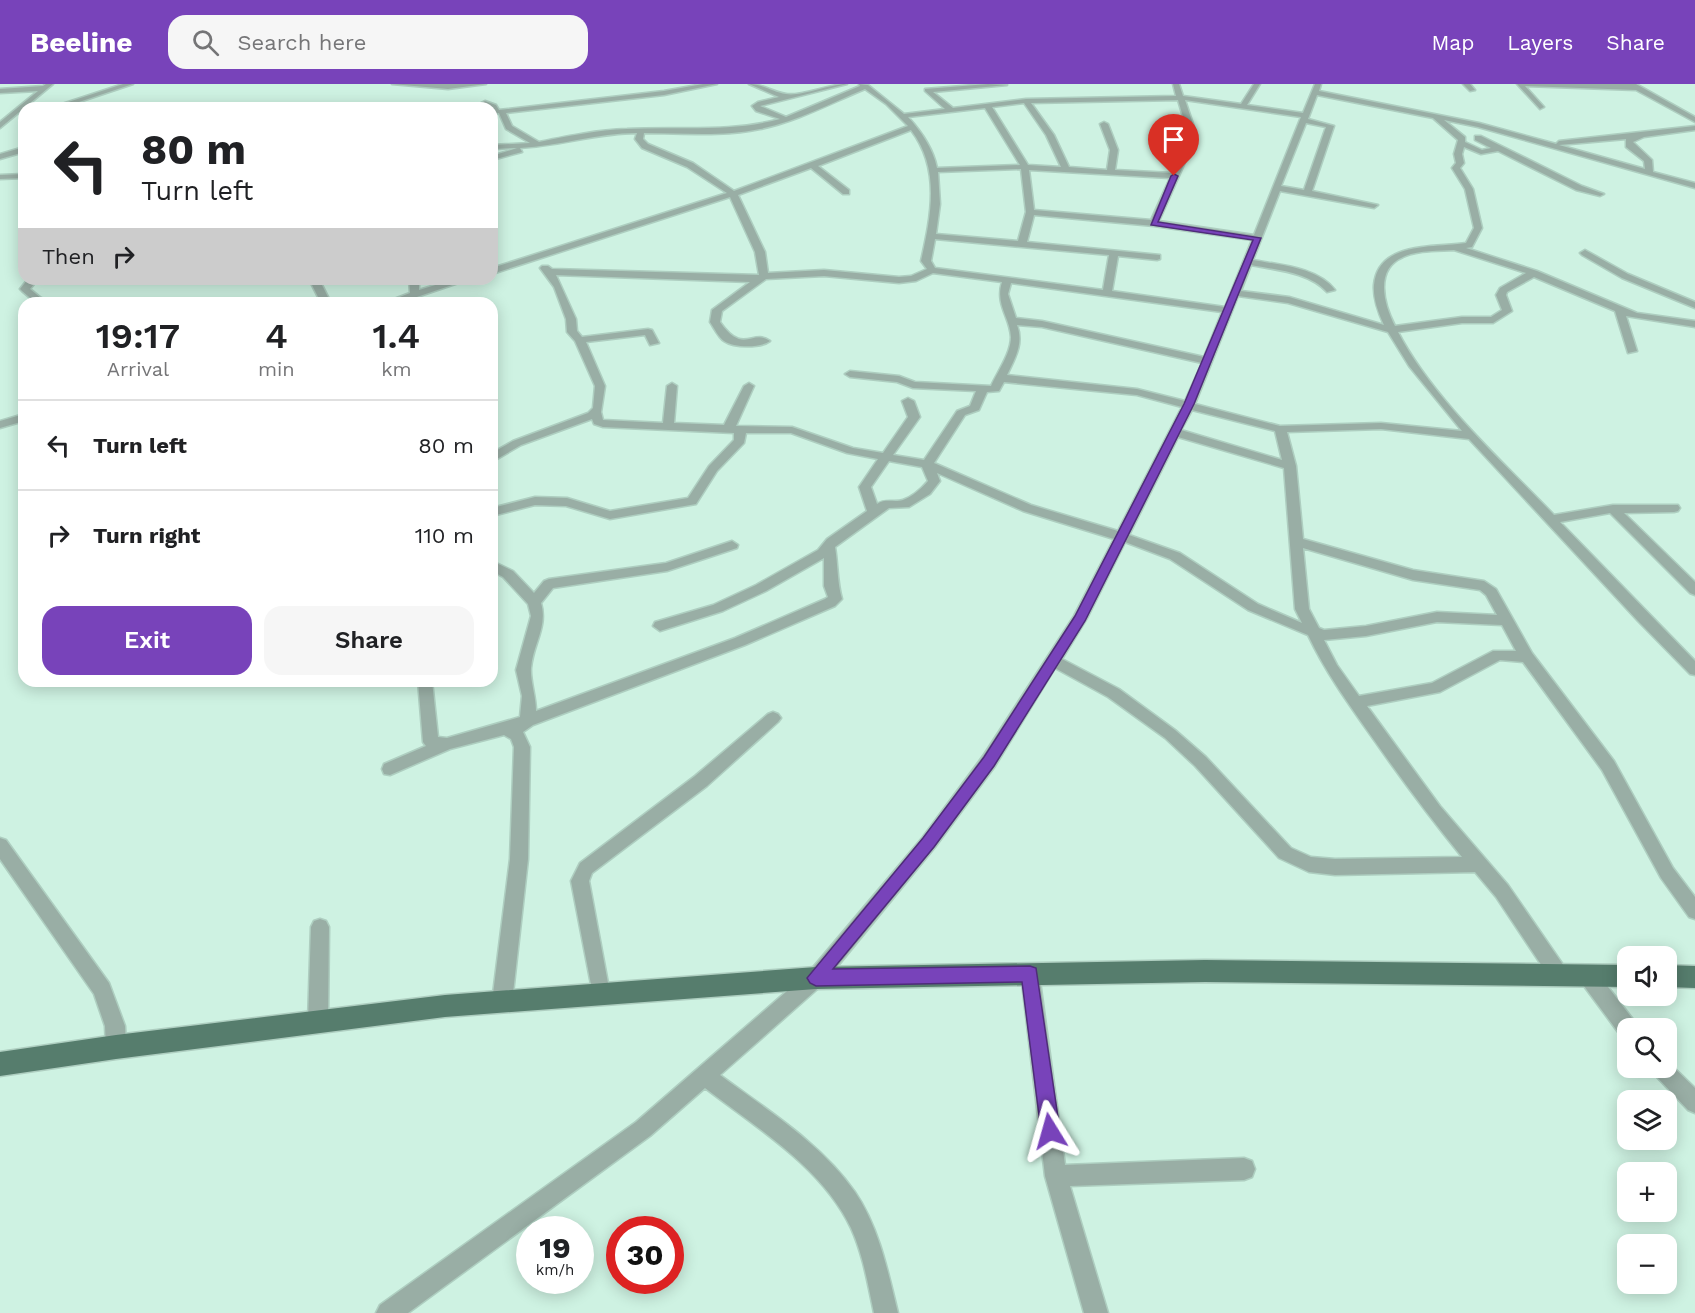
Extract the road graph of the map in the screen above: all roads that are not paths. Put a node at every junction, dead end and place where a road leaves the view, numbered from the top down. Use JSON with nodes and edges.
{"nodes":[{"id":1,"x":130,"y":84,"type":"edge"},
{"id":2,"x":395,"y":84,"type":"edge"},
{"id":3,"x":483,"y":84,"type":"edge"},
{"id":4,"x":714,"y":84,"type":"edge"},
{"id":5,"x":752,"y":84,"type":"edge"},
{"id":6,"x":844,"y":84,"type":"edge"},
{"id":7,"x":1176,"y":84,"type":"edge"},
{"id":8,"x":1257,"y":84,"type":"edge"},
{"id":9,"x":1466,"y":84,"type":"edge"},
{"id":10,"x":1522,"y":84,"type":"edge"},
{"id":11,"x":864,"y":85,"type":"edge"},
{"id":12,"x":1004,"y":85,"type":"edge"},
{"id":13,"x":48,"y":86,"type":"edge"},
{"id":14,"x":1634,"y":86,"type":"edge"},
{"id":15,"x":1316,"y":88,"type":"edge"},
{"id":16,"x":1472,"y":90,"type":"dead end"},
{"id":17,"x":0,"y":91,"type":"edge"},
{"id":18,"x":787,"y":97,"type":"junction"},
{"id":19,"x":1182,"y":98,"type":"junction"},
{"id":20,"x":1112,"y":99,"type":"junction"},
{"id":21,"x":1026,"y":101,"type":"junction"},
{"id":22,"x":29,"y":102,"type":"edge"},
{"id":23,"x":73,"y":102,"type":"edge"},
{"id":24,"x":1004,"y":103,"type":"junction"},
{"id":25,"x":987,"y":105,"type":"junction"},
{"id":26,"x":1243,"y":106,"type":"junction"},
{"id":27,"x":1108,"y":107,"type":"dead end"},
{"id":28,"x":1540,"y":107,"type":"dead end"},
{"id":29,"x":950,"y":109,"type":"junction"},
{"id":30,"x":18,"y":111,"type":"edge"},
{"id":31,"x":498,"y":112,"type":"edge"},
{"id":32,"x":498,"y":113,"type":"edge"},
{"id":33,"x":1434,"y":114,"type":"junction"},
{"id":34,"x":903,"y":116,"type":"junction"},
{"id":35,"x":18,"y":118,"type":"edge"},
{"id":36,"x":1305,"y":118,"type":"junction"},
{"id":37,"x":785,"y":119,"type":"junction"},
{"id":38,"x":7,"y":120,"type":"junction"},
{"id":39,"x":1106,"y":124,"type":"dead end"},
{"id":40,"x":1695,"y":124,"type":"edge"},
{"id":41,"x":0,"y":126,"type":"edge"},
{"id":42,"x":914,"y":126,"type":"junction"},
{"id":43,"x":641,"y":132,"type":"junction"},
{"id":44,"x":1642,"y":135,"type":"junction"},
{"id":45,"x":1478,"y":138,"type":"dead end"},
{"id":46,"x":1461,"y":143,"type":"junction"},
{"id":47,"x":1544,"y":143,"type":"junction"},
{"id":48,"x":534,"y":145,"type":"junction"},
{"id":49,"x":498,"y":147,"type":"edge"},
{"id":50,"x":1499,"y":149,"type":"junction"},
{"id":51,"x":18,"y":151,"type":"edge"},
{"id":52,"x":0,"y":157,"type":"edge"},
{"id":53,"x":498,"y":157,"type":"edge"},
{"id":54,"x":813,"y":166,"type":"junction"},
{"id":55,"x":1025,"y":167,"type":"junction"},
{"id":56,"x":936,"y":170,"type":"junction"},
{"id":57,"x":1066,"y":170,"type":"junction"},
{"id":58,"x":1111,"y":172,"type":"junction"},
{"id":59,"x":1649,"y":172,"type":"junction"},
{"id":60,"x":1174,"y":176,"type":"junction"},
{"id":61,"x":0,"y":177,"type":"edge"},
{"id":62,"x":18,"y":177,"type":"edge"},
{"id":63,"x":1695,"y":186,"type":"edge"},
{"id":64,"x":1278,"y":188,"type":"junction"},
{"id":65,"x":846,"y":192,"type":"dead end"},
{"id":66,"x":1307,"y":193,"type":"junction"},
{"id":67,"x":1600,"y":194,"type":"dead end"},
{"id":68,"x":734,"y":195,"type":"junction"},
{"id":69,"x":1374,"y":206,"type":"dead end"},
{"id":70,"x":1030,"y":212,"type":"junction"},
{"id":71,"x":1154,"y":223,"type":"junction"},
{"id":72,"x":932,"y":236,"type":"junction"},
{"id":73,"x":1257,"y":238,"type":"junction"},
{"id":74,"x":1022,"y":244,"type":"junction"},
{"id":75,"x":1454,"y":247,"type":"junction"},
{"id":76,"x":1114,"y":253,"type":"junction"},
{"id":77,"x":1585,"y":253,"type":"dead end"},
{"id":78,"x":1158,"y":257,"type":"dead end"},
{"id":79,"x":533,"y":258,"type":"junction"},
{"id":80,"x":1248,"y":262,"type":"junction"},
{"id":81,"x":498,"y":269,"type":"edge"},
{"id":82,"x":932,"y":270,"type":"junction"},
{"id":83,"x":550,"y":272,"type":"junction"},
{"id":84,"x":1534,"y":273,"type":"junction"},
{"id":85,"x":762,"y":278,"type":"junction"},
{"id":86,"x":1007,"y":280,"type":"junction"},
{"id":87,"x":28,"y":285,"type":"edge"},
{"id":88,"x":448,"y":285,"type":"edge"},
{"id":89,"x":1330,"y":290,"type":"dead end"},
{"id":90,"x":1235,"y":293,"type":"junction"},
{"id":91,"x":1107,"y":294,"type":"junction"},
{"id":92,"x":34,"y":297,"type":"edge"},
{"id":93,"x":414,"y":297,"type":"edge"},
{"id":94,"x":1695,"y":305,"type":"edge"},
{"id":95,"x":1228,"y":310,"type":"junction"},
{"id":96,"x":1620,"y":311,"type":"junction"},
{"id":97,"x":1011,"y":321,"type":"junction"},
{"id":98,"x":1695,"y":324,"type":"edge"},
{"id":99,"x":1391,"y":330,"type":"junction"},
{"id":100,"x":580,"y":340,"type":"junction"},
{"id":101,"x":765,"y":341,"type":"dead end"},
{"id":102,"x":654,"y":343,"type":"dead end"},
{"id":103,"x":1632,"y":351,"type":"dead end"},
{"id":104,"x":1208,"y":361,"type":"junction"},
{"id":105,"x":850,"y":374,"type":"dead end"},
{"id":106,"x":1001,"y":378,"type":"junction"},
{"id":107,"x":672,"y":386,"type":"dead end"},
{"id":108,"x":749,"y":386,"type":"dead end"},
{"id":109,"x":983,"y":388,"type":"junction"},
{"id":110,"x":908,"y":401,"type":"dead end"},
{"id":111,"x":1189,"y":404,"type":"junction"},
{"id":112,"x":596,"y":412,"type":"junction"},
{"id":113,"x":18,"y":419,"type":"edge"},
{"id":114,"x":668,"y":424,"type":"junction"},
{"id":115,"x":0,"y":425,"type":"edge"},
{"id":116,"x":726,"y":428,"type":"junction"},
{"id":117,"x":1280,"y":429,"type":"junction"},
{"id":118,"x":740,"y":430,"type":"junction"},
{"id":119,"x":1174,"y":432,"type":"junction"},
{"id":120,"x":1472,"y":436,"type":"junction"},
{"id":121,"x":498,"y":454,"type":"edge"},
{"id":122,"x":886,"y":458,"type":"junction"},
{"id":123,"x":927,"y":464,"type":"junction"},
{"id":124,"x":1290,"y":466,"type":"junction"},
{"id":125,"x":1674,"y":508,"type":"dead end"},
{"id":126,"x":1613,"y":509,"type":"junction"},
{"id":127,"x":498,"y":510,"type":"edge"},
{"id":128,"x":874,"y":512,"type":"junction"},
{"id":129,"x":1552,"y":519,"type":"junction"},
{"id":130,"x":1123,"y":536,"type":"junction"},
{"id":131,"x":1295,"y":542,"type":"junction"},
{"id":132,"x":732,"y":545,"type":"dead end"},
{"id":133,"x":828,"y":547,"type":"junction"},
{"id":134,"x":498,"y":568,"type":"edge"},
{"id":135,"x":1695,"y":590,"type":"edge"},
{"id":136,"x":534,"y":602,"type":"junction"},
{"id":137,"x":1302,"y":609,"type":"junction"},
{"id":138,"x":1506,"y":620,"type":"junction"},
{"id":139,"x":1286,"y":621,"type":"junction"},
{"id":140,"x":660,"y":626,"type":"dead end"},
{"id":141,"x":1314,"y":632,"type":"junction"},
{"id":142,"x":1527,"y":657,"type":"junction"},
{"id":143,"x":1053,"y":661,"type":"junction"},
{"id":144,"x":1695,"y":670,"type":"edge"},
{"id":145,"x":425,"y":687,"type":"edge"},
{"id":146,"x":1355,"y":702,"type":"junction"},
{"id":147,"x":773,"y":718,"type":"dead end"},
{"id":148,"x":528,"y":720,"type":"junction"},
{"id":149,"x":511,"y":732,"type":"junction"},
{"id":150,"x":447,"y":744,"type":"junction"},
{"id":151,"x":390,"y":769,"type":"dead end"},
{"id":152,"x":0,"y":845,"type":"edge"},
{"id":153,"x":1478,"y":864,"type":"junction"},
{"id":154,"x":1695,"y":912,"type":"edge"},
{"id":155,"x":320,"y":927,"type":"dead end"},
{"id":156,"x":1030,"y":974,"type":"junction"},
{"id":157,"x":1559,"y":975,"type":"junction"},
{"id":158,"x":1588,"y":976,"type":"junction"},
{"id":159,"x":1617,"y":976,"type":"edge"},
{"id":160,"x":1677,"y":976,"type":"edge"},
{"id":161,"x":1695,"y":977,"type":"edge"},
{"id":162,"x":816,"y":978,"type":"junction"},
{"id":163,"x":601,"y":994,"type":"junction"},
{"id":164,"x":502,"y":1002,"type":"junction"},
{"id":165,"x":1620,"y":1018,"type":"edge"},
{"id":166,"x":318,"y":1022,"type":"junction"},
{"id":167,"x":116,"y":1047,"type":"junction"},
{"id":168,"x":0,"y":1064,"type":"edge"},
{"id":169,"x":704,"y":1075,"type":"junction"},
{"id":170,"x":1671,"y":1078,"type":"edge"},
{"id":171,"x":1695,"y":1103,"type":"edge"},
{"id":172,"x":1244,"y":1169,"type":"dead end"},
{"id":173,"x":1056,"y":1176,"type":"junction"},
{"id":174,"x":388,"y":1313,"type":"edge"},
{"id":175,"x":886,"y":1313,"type":"edge"},
{"id":176,"x":1096,"y":1313,"type":"edge"}],
"edges":[{"from":1,"to":23,"type":"street"},
{"from":2,"to":3,"type":"street"},
{"from":4,"to":31,"type":"street"},
{"from":5,"to":18,"type":"street"},
{"from":6,"to":18,"type":"street"},
{"from":7,"to":19,"type":"street"},
{"from":8,"to":26,"type":"street"},
{"from":9,"to":16,"type":"street"},
{"from":10,"to":14,"type":"street"},
{"from":10,"to":28,"type":"street"},
{"from":11,"to":34,"type":"street"},
{"from":11,"to":37,"type":"street"},
{"from":12,"to":24,"type":"street"},
{"from":12,"to":29,"type":"street"},
{"from":13,"to":17,"type":"street"},
{"from":13,"to":22,"type":"street"},
{"from":14,"to":40,"type":"street"},
{"from":15,"to":33,"type":"street"},
{"from":15,"to":36,"type":"street"},
{"from":18,"to":37,"type":"street"},
{"from":19,"to":20,"type":"street"},
{"from":19,"to":26,"type":"street"},
{"from":19,"to":60,"type":"street"},
{"from":20,"to":21,"type":"street"},
{"from":20,"to":27,"type":"street"},
{"from":21,"to":24,"type":"street"},
{"from":21,"to":57,"type":"street"},
{"from":24,"to":25,"type":"street"},
{"from":25,"to":29,"type":"street"},
{"from":25,"to":55,"type":"street"},
{"from":26,"to":36,"type":"street"},
{"from":29,"to":34,"type":"street"},
{"from":30,"to":38,"type":"street"},
{"from":32,"to":48,"type":"street"},
{"from":33,"to":46,"type":"street"},
{"from":33,"to":47,"type":"street"},
{"from":34,"to":42,"type":"street"},
{"from":35,"to":38,"type":"street"},
{"from":36,"to":64,"type":"street"},
{"from":36,"to":66,"type":"street"},
{"from":37,"to":43,"type":"street"},
{"from":38,"to":41,"type":"street"},
{"from":39,"to":58,"type":"street"},
{"from":40,"to":44,"type":"street"},
{"from":42,"to":54,"type":"street"},
{"from":42,"to":56,"type":"street"},
{"from":43,"to":48,"type":"street"},
{"from":43,"to":68,"type":"street"},
{"from":44,"to":47,"type":"street"},
{"from":44,"to":59,"type":"street"},
{"from":45,"to":50,"type":"street"},
{"from":46,"to":50,"type":"street"},
{"from":46,"to":75,"type":"street"},
{"from":47,"to":50,"type":"street"},
{"from":47,"to":59,"type":"street"},
{"from":48,"to":49,"type":"street"},
{"from":48,"to":53,"type":"street"},
{"from":50,"to":67,"type":"street"},
{"from":51,"to":52,"type":"street"},
{"from":54,"to":65,"type":"street"},
{"from":54,"to":68,"type":"street"},
{"from":55,"to":56,"type":"street"},
{"from":55,"to":57,"type":"street"},
{"from":55,"to":70,"type":"street"},
{"from":56,"to":72,"type":"street"},
{"from":57,"to":58,"type":"street"},
{"from":58,"to":60,"type":"street"},
{"from":59,"to":63,"type":"street"},
{"from":60,"to":71,"type":"street"},
{"from":61,"to":62,"type":"street"},
{"from":64,"to":66,"type":"street"},
{"from":64,"to":73,"type":"street"},
{"from":66,"to":69,"type":"street"},
{"from":68,"to":79,"type":"street"},
{"from":68,"to":85,"type":"street"},
{"from":70,"to":71,"type":"street"},
{"from":70,"to":74,"type":"street"},
{"from":71,"to":73,"type":"street"},
{"from":72,"to":74,"type":"street"},
{"from":72,"to":82,"type":"street"},
{"from":73,"to":80,"type":"street"},
{"from":74,"to":76,"type":"street"},
{"from":75,"to":84,"type":"street"},
{"from":75,"to":99,"type":"street"},
{"from":76,"to":78,"type":"street"},
{"from":76,"to":91,"type":"street"},
{"from":77,"to":94,"type":"street"},
{"from":79,"to":81,"type":"street"},
{"from":79,"to":83,"type":"street"},
{"from":80,"to":89,"type":"street"},
{"from":80,"to":90,"type":"street"},
{"from":82,"to":85,"type":"street"},
{"from":82,"to":86,"type":"street"},
{"from":83,"to":85,"type":"street"},
{"from":83,"to":100,"type":"street"},
{"from":84,"to":96,"type":"street"},
{"from":84,"to":99,"type":"street"},
{"from":85,"to":101,"type":"street"},
{"from":86,"to":91,"type":"street"},
{"from":86,"to":97,"type":"street"},
{"from":87,"to":92,"type":"street"},
{"from":88,"to":93,"type":"street"},
{"from":90,"to":95,"type":"street"},
{"from":90,"to":99,"type":"street"},
{"from":91,"to":95,"type":"street"},
{"from":95,"to":104,"type":"street"},
{"from":96,"to":98,"type":"street"},
{"from":96,"to":103,"type":"street"},
{"from":97,"to":104,"type":"street"},
{"from":97,"to":106,"type":"street"},
{"from":99,"to":120,"type":"street"},
{"from":100,"to":102,"type":"street"},
{"from":100,"to":112,"type":"street"},
{"from":104,"to":111,"type":"street"},
{"from":105,"to":109,"type":"street"},
{"from":106,"to":109,"type":"street"},
{"from":106,"to":111,"type":"street"},
{"from":107,"to":114,"type":"street"},
{"from":108,"to":116,"type":"street"},
{"from":109,"to":123,"type":"street"},
{"from":110,"to":122,"type":"street"},
{"from":111,"to":117,"type":"street"},
{"from":111,"to":119,"type":"street"},
{"from":112,"to":114,"type":"street"},
{"from":112,"to":121,"type":"street"},
{"from":113,"to":115,"type":"street"},
{"from":114,"to":116,"type":"street"},
{"from":116,"to":118,"type":"street"},
{"from":117,"to":120,"type":"street"},
{"from":117,"to":124,"type":"street"},
{"from":118,"to":122,"type":"street"},
{"from":118,"to":127,"type":"street"},
{"from":119,"to":124,"type":"street"},
{"from":119,"to":130,"type":"street"},
{"from":120,"to":129,"type":"street"},
{"from":122,"to":123,"type":"street"},
{"from":122,"to":128,"type":"street"},
{"from":123,"to":128,"type":"street"},
{"from":123,"to":130,"type":"street"},
{"from":124,"to":131,"type":"street"},
{"from":125,"to":126,"type":"street"},
{"from":126,"to":129,"type":"street"},
{"from":126,"to":135,"type":"street"},
{"from":128,"to":133,"type":"street"},
{"from":129,"to":144,"type":"street"},
{"from":130,"to":139,"type":"street"},
{"from":130,"to":143,"type":"street"},
{"from":131,"to":137,"type":"street"},
{"from":131,"to":138,"type":"street"},
{"from":132,"to":136,"type":"street"},
{"from":133,"to":140,"type":"street"},
{"from":133,"to":148,"type":"street"},
{"from":134,"to":136,"type":"street"},
{"from":136,"to":148,"type":"street"},
{"from":137,"to":139,"type":"street"},
{"from":137,"to":141,"type":"street"},
{"from":138,"to":141,"type":"street"},
{"from":138,"to":142,"type":"street"},
{"from":139,"to":141,"type":"street"},
{"from":141,"to":146,"type":"street"},
{"from":142,"to":146,"type":"street"},
{"from":142,"to":154,"type":"street"},
{"from":143,"to":153,"type":"street"},
{"from":143,"to":162,"type":"street"},
{"from":145,"to":150,"type":"street"},
{"from":146,"to":153,"type":"street"},
{"from":147,"to":163,"type":"street"},
{"from":148,"to":149,"type":"street"},
{"from":149,"to":150,"type":"street"},
{"from":149,"to":164,"type":"street"},
{"from":150,"to":151,"type":"street"},
{"from":152,"to":167,"type":"street"},
{"from":153,"to":157,"type":"street"},
{"from":155,"to":166,"type":"street"},
{"from":156,"to":157,"type":"main road"},
{"from":156,"to":162,"type":"main road"},
{"from":156,"to":173,"type":"street"},
{"from":157,"to":158,"type":"main road"},
{"from":158,"to":159,"type":"main road"},
{"from":158,"to":165,"type":"street"},
{"from":160,"to":161,"type":"main road"},
{"from":162,"to":163,"type":"main road"},
{"from":162,"to":169,"type":"street"},
{"from":163,"to":164,"type":"main road"},
{"from":164,"to":166,"type":"main road"},
{"from":166,"to":167,"type":"main road"},
{"from":167,"to":168,"type":"main road"},
{"from":169,"to":174,"type":"street"},
{"from":169,"to":175,"type":"street"},
{"from":170,"to":171,"type":"street"},
{"from":172,"to":173,"type":"street"},
{"from":173,"to":176,"type":"street"}]}
